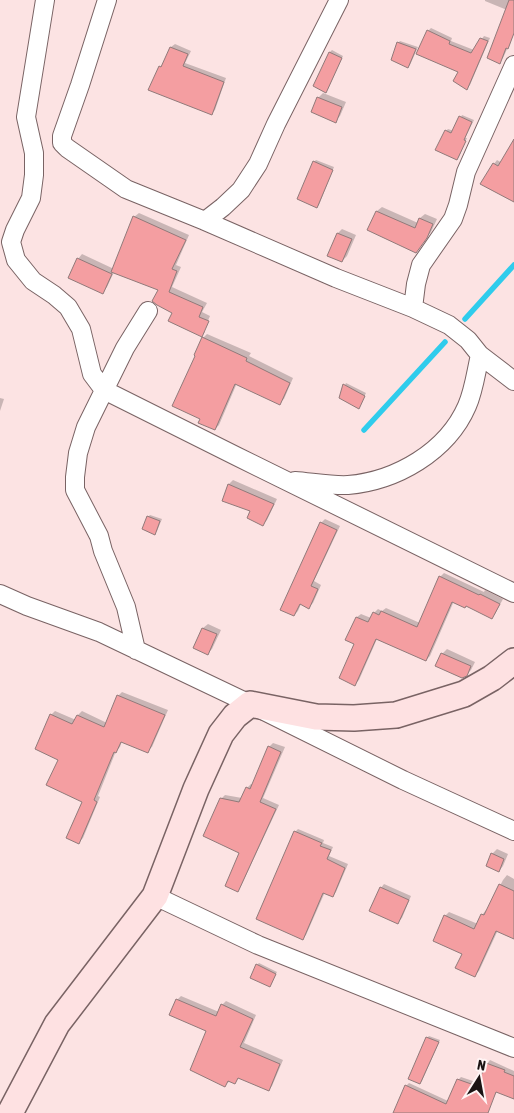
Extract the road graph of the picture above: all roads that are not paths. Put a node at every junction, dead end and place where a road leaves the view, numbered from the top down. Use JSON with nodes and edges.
{"nodes":[{"id":1,"x":45,"y":0,"type":"edge"},
{"id":2,"x":107,"y":0,"type":"edge"},
{"id":3,"x":339,"y":0,"type":"edge"},
{"id":4,"x":514,"y":65,"type":"edge"},
{"id":5,"x":205,"y":221,"type":"junction"},
{"id":6,"x":413,"y":308,"type":"junction"},
{"id":7,"x":148,"y":311,"type":"dead end"},
{"id":8,"x":480,"y":355,"type":"junction"},
{"id":9,"x":514,"y":381,"type":"edge"},
{"id":10,"x":104,"y":390,"type":"junction"},
{"id":11,"x":284,"y":480,"type":"junction"},
{"id":12,"x":514,"y":593,"type":"edge"},
{"id":13,"x":0,"y":594,"type":"edge"},
{"id":14,"x":136,"y":650,"type":"junction"},
{"id":15,"x":514,"y":661,"type":"edge"},
{"id":16,"x":250,"y":704,"type":"junction"},
{"id":17,"x":514,"y":831,"type":"edge"},
{"id":18,"x":155,"y":896,"type":"junction"},
{"id":19,"x":514,"y":1048,"type":"edge"},
{"id":20,"x":10,"y":1113,"type":"edge"}],
"edges":[{"from":1,"to":10,"type":"street"},
{"from":2,"to":5,"type":"street"},
{"from":3,"to":5,"type":"street"},
{"from":4,"to":6,"type":"street"},
{"from":5,"to":6,"type":"street"},
{"from":6,"to":8,"type":"street"},
{"from":7,"to":10,"type":"street"},
{"from":8,"to":9,"type":"street"},
{"from":8,"to":11,"type":"street"},
{"from":10,"to":11,"type":"street"},
{"from":10,"to":14,"type":"street"},
{"from":11,"to":12,"type":"street"},
{"from":13,"to":14,"type":"street"},
{"from":14,"to":16,"type":"street"},
{"from":15,"to":16,"type":"street"},
{"from":16,"to":17,"type":"street"},
{"from":16,"to":18,"type":"street"},
{"from":18,"to":19,"type":"street"},
{"from":18,"to":20,"type":"street"}]}
